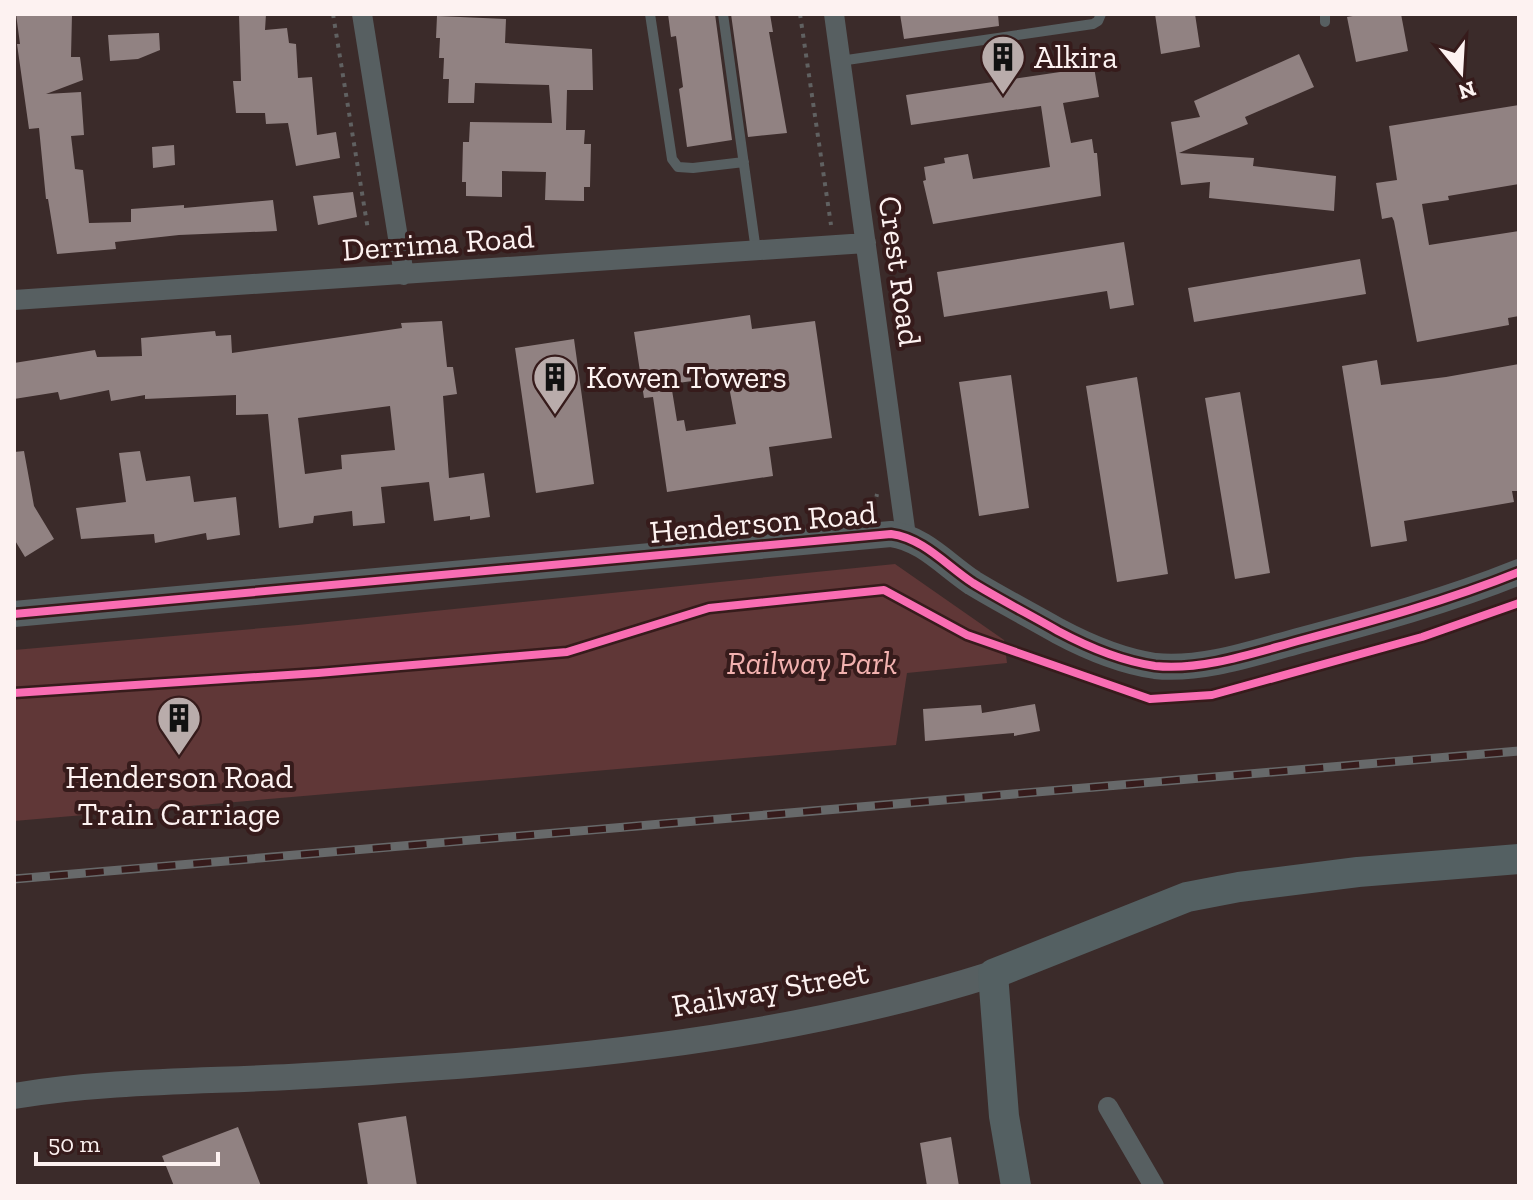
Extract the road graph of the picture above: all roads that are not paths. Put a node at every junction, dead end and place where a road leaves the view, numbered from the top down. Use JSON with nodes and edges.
{"nodes":[{"id":1,"x":362,"y":14,"type":"edge"},
{"id":2,"x":650,"y":14,"type":"edge"},
{"id":3,"x":723,"y":14,"type":"edge"},
{"id":4,"x":834,"y":14,"type":"edge"},
{"id":5,"x":1101,"y":14,"type":"edge"},
{"id":6,"x":840,"y":61,"type":"junction"},
{"id":7,"x":744,"y":162,"type":"junction"},
{"id":8,"x":866,"y":243,"type":"junction"},
{"id":9,"x":756,"y":251,"type":"junction"},
{"id":10,"x":404,"y":275,"type":"junction"},
{"id":11,"x":14,"y":300,"type":"edge"},
{"id":12,"x":906,"y":536,"type":"junction"},
{"id":13,"x":1519,"y":572,"type":"edge"},
{"id":14,"x":14,"y":614,"type":"edge"},
{"id":15,"x":1519,"y":859,"type":"edge"},
{"id":16,"x":993,"y":974,"type":"junction"},
{"id":17,"x":14,"y":1096,"type":"edge"},
{"id":18,"x":1108,"y":1107,"type":"dead end"},
{"id":19,"x":1016,"y":1186,"type":"edge"},
{"id":20,"x":1154,"y":1186,"type":"edge"}],
"edges":[{"from":1,"to":10,"type":"street"},
{"from":2,"to":7,"type":"lane"},
{"from":3,"to":7,"type":"lane"},
{"from":4,"to":6,"type":"street","name":"Crest Road"},
{"from":5,"to":6,"type":"lane"},
{"from":6,"to":8,"type":"street","name":"Crest Road"},
{"from":7,"to":9,"type":"lane"},
{"from":8,"to":9,"type":"street","name":"Derrima Road"},
{"from":8,"to":12,"type":"street","name":"Crest Road"},
{"from":9,"to":10,"type":"street","name":"Derrima Road"},
{"from":10,"to":11,"type":"street","name":"Derrima Road"},
{"from":12,"to":13,"type":"street","name":"Henderson Road"},
{"from":12,"to":14,"type":"street","name":"Henderson Road"},
{"from":15,"to":16,"type":"main road","name":"Railway Street"},
{"from":16,"to":17,"type":"street","name":"Railway Street"},
{"from":16,"to":19,"type":"main road"},
{"from":18,"to":20,"type":"street"}]}
